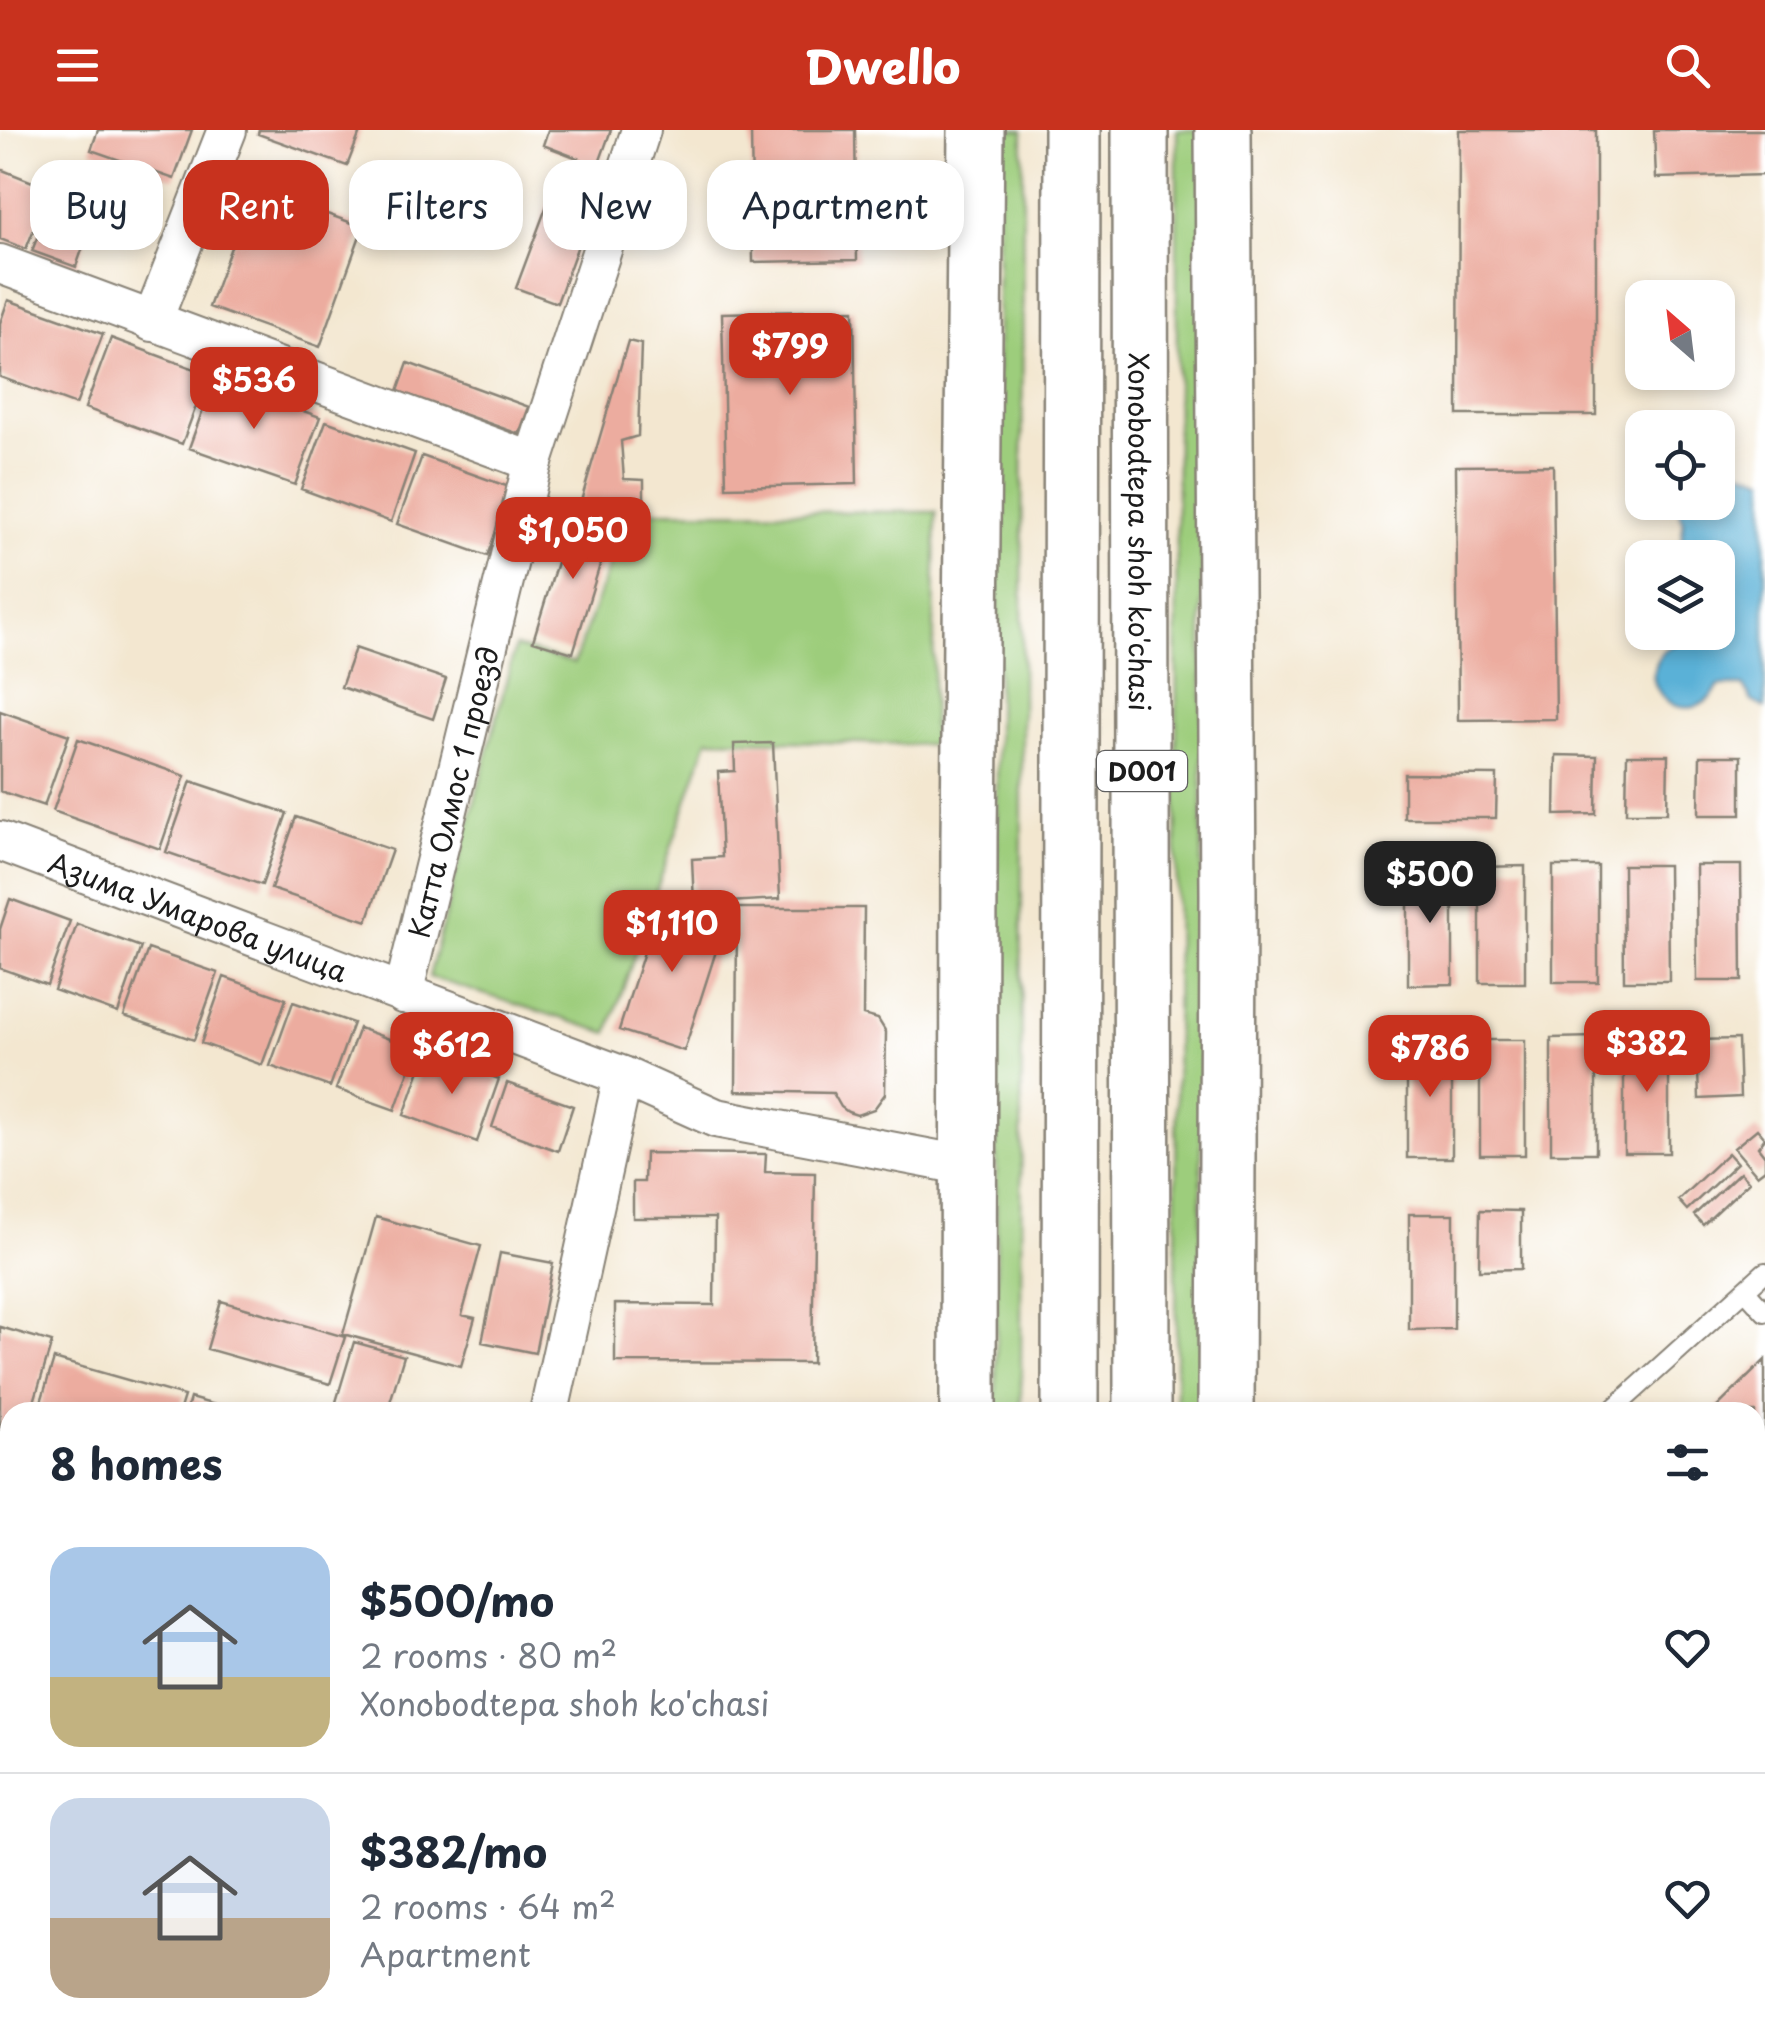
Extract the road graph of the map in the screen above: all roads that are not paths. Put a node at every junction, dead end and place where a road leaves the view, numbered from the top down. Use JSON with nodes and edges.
{"nodes":[{"id":1,"x":227,"y":130,"type":"edge"},
{"id":2,"x":642,"y":130,"type":"edge"},
{"id":3,"x":976,"y":130,"type":"edge"},
{"id":4,"x":1072,"y":130,"type":"edge"},
{"id":5,"x":1140,"y":130,"type":"edge"},
{"id":6,"x":1223,"y":130,"type":"edge"},
{"id":7,"x":0,"y":264,"type":"edge"},
{"id":8,"x":152,"y":322,"type":"junction"},
{"id":9,"x":534,"y":462,"type":"junction"},
{"id":10,"x":0,"y":841,"type":"edge"},
{"id":11,"x":402,"y":994,"type":"junction"},
{"id":12,"x":624,"y":1076,"type":"junction"},
{"id":13,"x":968,"y":1166,"type":"junction"},
{"id":14,"x":1765,"y":1272,"type":"edge"},
{"id":15,"x":1746,"y":1290,"type":"junction"},
{"id":16,"x":1765,"y":1312,"type":"edge"},
{"id":17,"x":551,"y":1402,"type":"edge"},
{"id":18,"x":968,"y":1402,"type":"edge"},
{"id":19,"x":1070,"y":1402,"type":"edge"},
{"id":20,"x":1142,"y":1402,"type":"edge"},
{"id":21,"x":1226,"y":1402,"type":"edge"},
{"id":22,"x":1621,"y":1402,"type":"edge"}],
"edges":[{"from":1,"to":8,"type":"street"},
{"from":2,"to":9,"type":"street","name":"Катта Олмос 1 проезд"},
{"from":3,"to":13,"type":"highway"},
{"from":4,"to":19,"type":"highway","number":"D001"},
{"from":5,"to":20,"type":"highway","name":"Xonobodtepa shoh ko'chasi","number":"D001"},
{"from":6,"to":21,"type":"highway"},
{"from":7,"to":8,"type":"street"},
{"from":8,"to":9,"type":"street"},
{"from":9,"to":11,"type":"street","name":"Катта Олмос 1 проезд"},
{"from":10,"to":11,"type":"street","name":"Азима Умарова улица"},
{"from":11,"to":12,"type":"street","name":"Азима Умарова улица"},
{"from":12,"to":13,"type":"street","name":"Азима Умарова улица"},
{"from":12,"to":17,"type":"street"},
{"from":13,"to":18,"type":"highway"},
{"from":14,"to":15,"type":"lane"},
{"from":15,"to":16,"type":"lane"},
{"from":15,"to":22,"type":"lane"}]}
